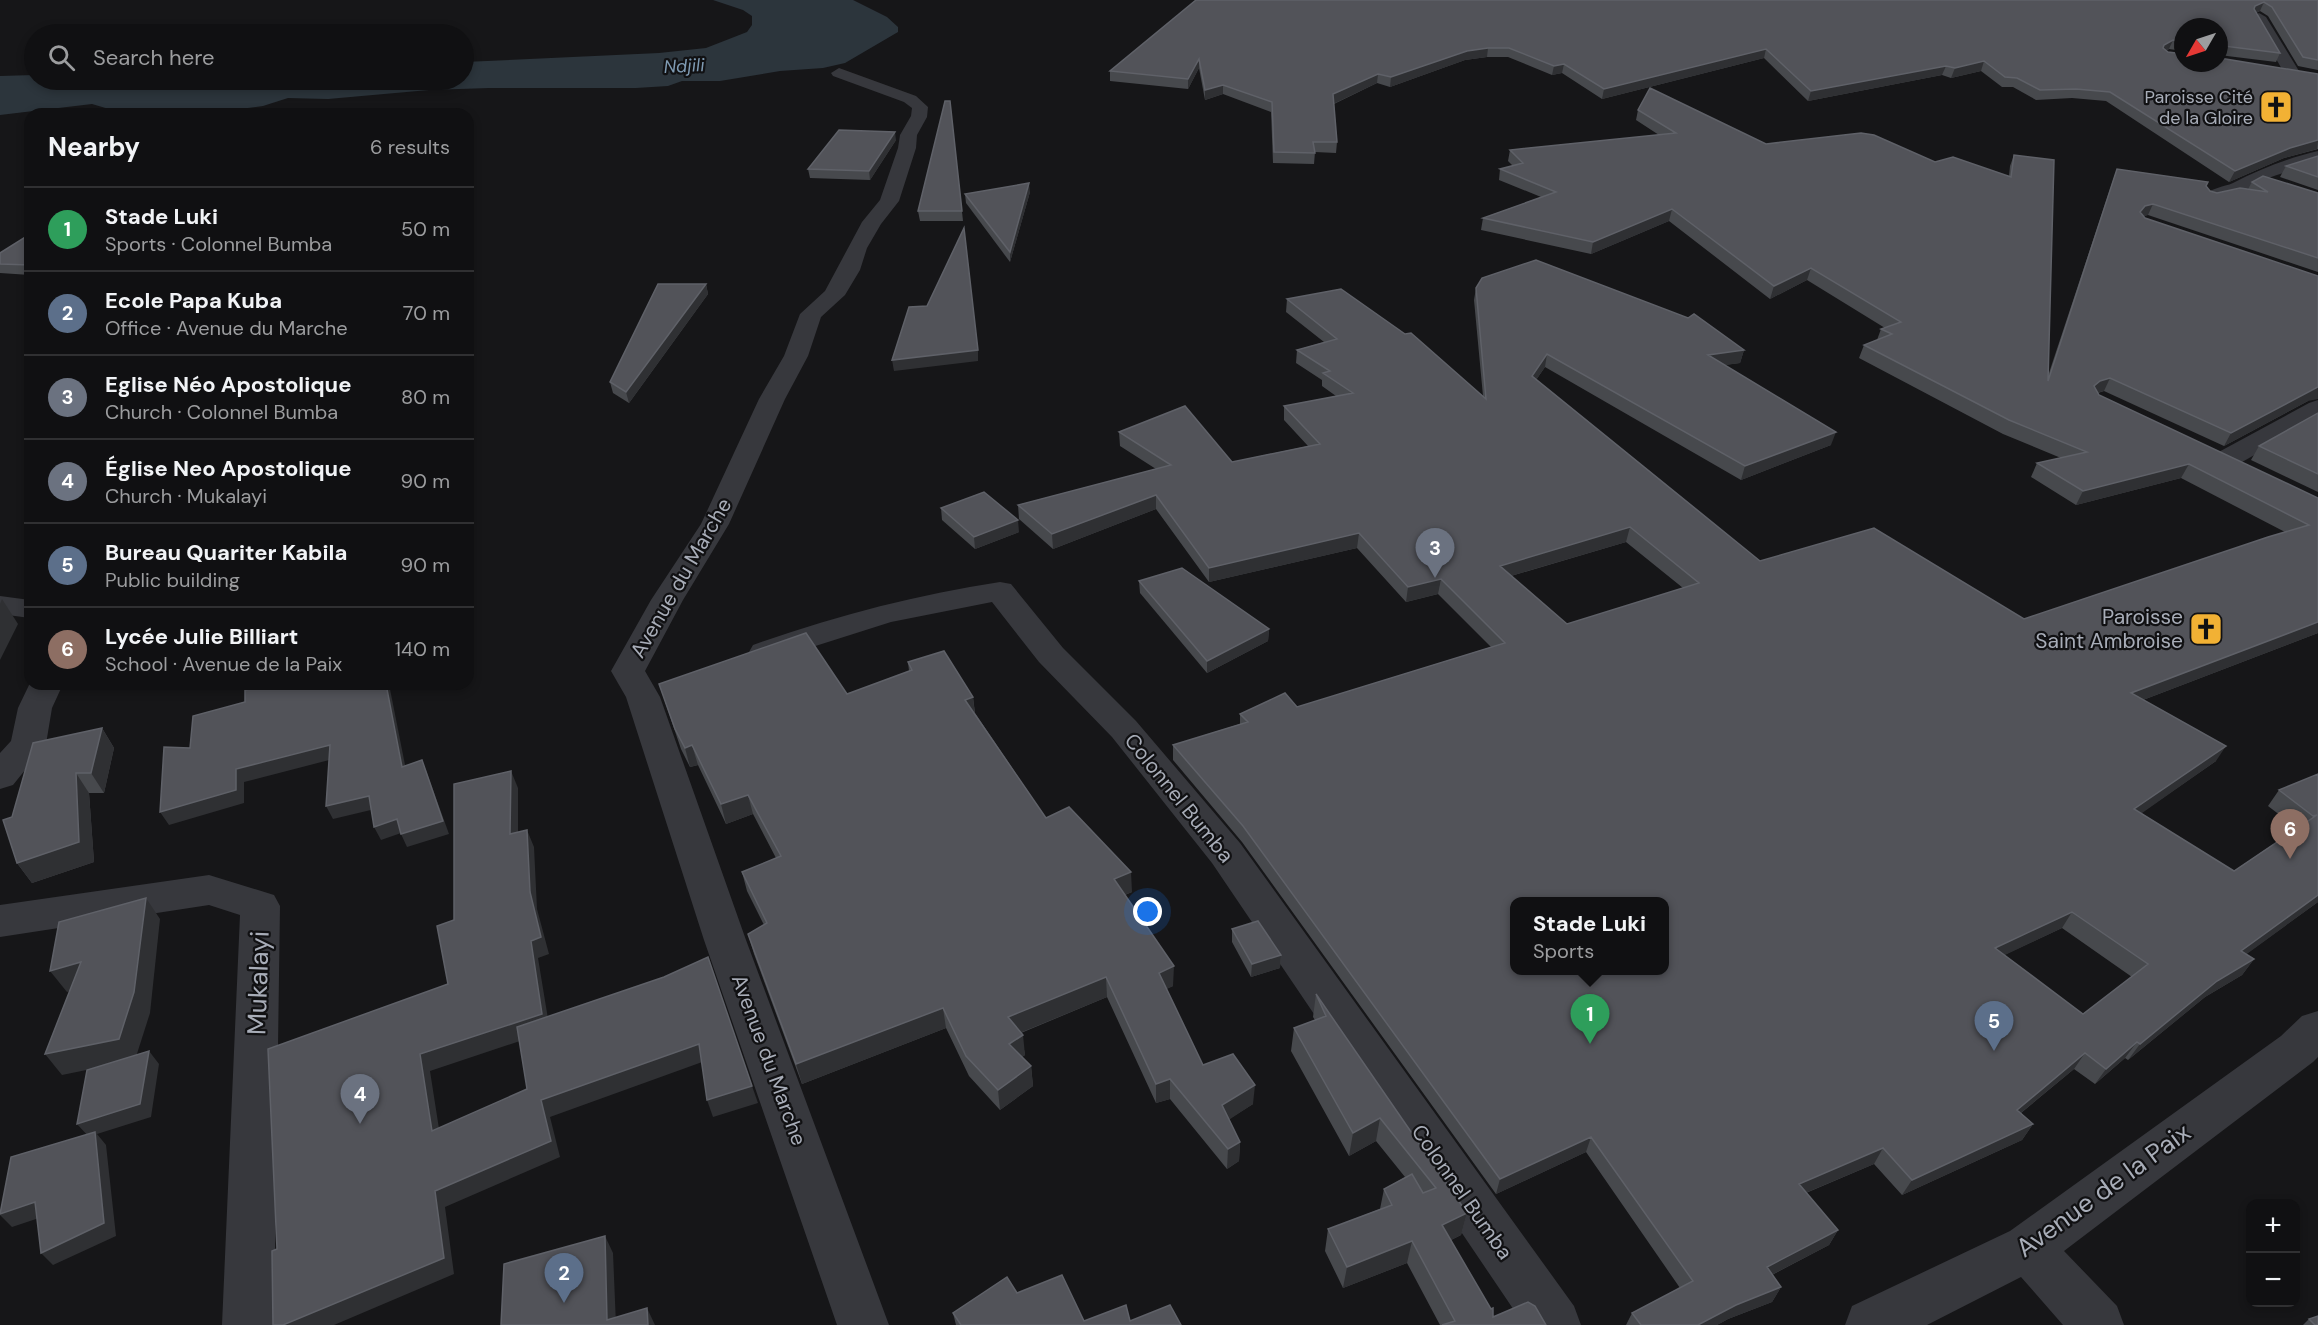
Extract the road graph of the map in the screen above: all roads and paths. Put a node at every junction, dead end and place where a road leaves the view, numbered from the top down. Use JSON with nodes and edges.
{"nodes":[{"id":1,"x":2259,"y":17,"type":"edge"},
{"id":2,"x":2271,"y":68,"type":"edge"},
{"id":3,"x":2291,"y":71,"type":"junction"},
{"id":4,"x":839,"y":73,"type":"dead end"},
{"id":5,"x":2309,"y":75,"type":"edge"},
{"id":6,"x":2318,"y":156,"type":"edge"},
{"id":7,"x":2255,"y":177,"type":"junction"},
{"id":8,"x":2287,"y":188,"type":"edge"},
{"id":9,"x":2213,"y":197,"type":"edge"},
{"id":10,"x":2318,"y":408,"type":"edge"},
{"id":11,"x":2256,"y":475,"type":"edge"},
{"id":12,"x":0,"y":605,"type":"edge"},
{"id":13,"x":24,"y":608,"type":"edge"},
{"id":14,"x":735,"y":663,"type":"edge"},
{"id":15,"x":43,"y":690,"type":"edge"},
{"id":16,"x":0,"y":776,"type":"edge"},
{"id":17,"x":0,"y":921,"type":"edge"},
{"id":18,"x":2311,"y":1048,"type":"edge"},
{"id":19,"x":2028,"y":1248,"type":"junction"},
{"id":20,"x":248,"y":1325,"type":"edge"},
{"id":21,"x":863,"y":1325,"type":"edge"},
{"id":22,"x":1555,"y":1325,"type":"edge"},
{"id":23,"x":1871,"y":1325,"type":"edge"},
{"id":24,"x":2098,"y":1325,"type":"edge"}],
"edges":[{"from":1,"to":3,"type":"street"},
{"from":2,"to":3,"type":"street"},
{"from":3,"to":5,"type":"street"},
{"from":4,"to":21,"type":"street","name":"Avenue du Marche"},
{"from":6,"to":7,"type":"street"},
{"from":7,"to":8,"type":"street"},
{"from":7,"to":9,"type":"street"},
{"from":10,"to":11,"type":"street"},
{"from":12,"to":13,"type":"street"},
{"from":14,"to":22,"type":"street","name":"Colonnel Bumba"},
{"from":15,"to":16,"type":"street"},
{"from":17,"to":20,"type":"street","name":"Mukalayi"},
{"from":18,"to":19,"type":"street","name":"Avenue de la Paix"},
{"from":19,"to":23,"type":"street","name":"Avenue de la Paix"},
{"from":19,"to":24,"type":"street"}]}
